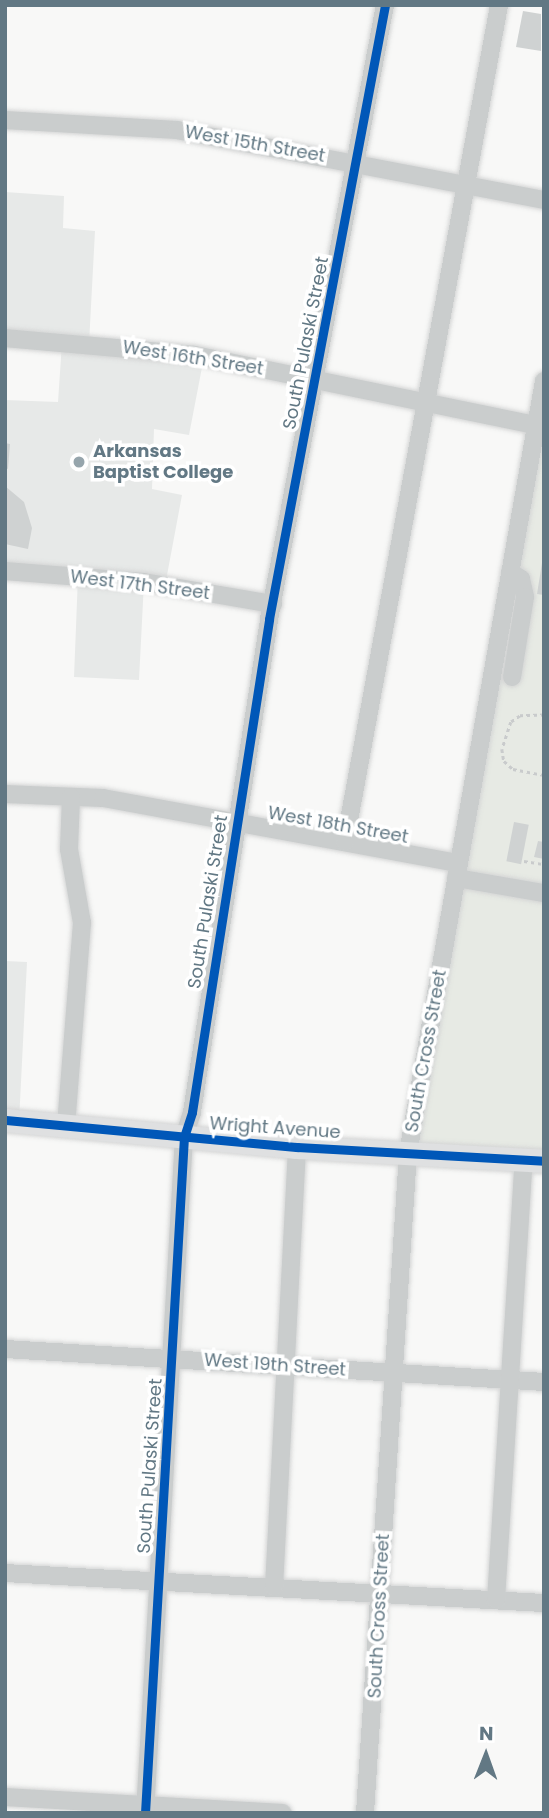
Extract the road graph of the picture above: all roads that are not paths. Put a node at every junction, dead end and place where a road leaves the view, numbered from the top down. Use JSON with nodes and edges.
{"nodes":[{"id":1,"x":385,"y":5,"type":"edge"},
{"id":2,"x":499,"y":5,"type":"edge"},
{"id":3,"x":5,"y":120,"type":"edge"},
{"id":4,"x":358,"y":163,"type":"junction"},
{"id":5,"x":466,"y":184,"type":"junction"},
{"id":6,"x":544,"y":200,"type":"edge"},
{"id":7,"x":5,"y":338,"type":"edge"},
{"id":8,"x":314,"y":379,"type":"junction"},
{"id":9,"x":544,"y":381,"type":"edge"},
{"id":10,"x":429,"y":405,"type":"junction"},
{"id":11,"x":540,"y":426,"type":"edge"},
{"id":12,"x":5,"y":572,"type":"edge"},
{"id":13,"x":510,"y":572,"type":"junction"},
{"id":14,"x":273,"y":604,"type":"junction"},
{"id":15,"x":492,"y":674,"type":"junction"},
{"id":16,"x":5,"y":794,"type":"edge"},
{"id":17,"x":71,"y":797,"type":"junction"},
{"id":18,"x":236,"y":822,"type":"junction"},
{"id":19,"x":345,"y":842,"type":"junction"},
{"id":20,"x":457,"y":871,"type":"junction"},
{"id":21,"x":544,"y":893,"type":"edge"},
{"id":22,"x":5,"y":1120,"type":"edge"},
{"id":23,"x":66,"y":1126,"type":"junction"},
{"id":24,"x":184,"y":1137,"type":"junction"},
{"id":25,"x":297,"y":1147,"type":"junction"},
{"id":26,"x":408,"y":1153,"type":"junction"},
{"id":27,"x":534,"y":1161,"type":"edge"},
{"id":28,"x":5,"y":1349,"type":"edge"},
{"id":29,"x":173,"y":1359,"type":"junction"},
{"id":30,"x":287,"y":1366,"type":"junction"},
{"id":31,"x":393,"y":1373,"type":"junction"},
{"id":32,"x":509,"y":1380,"type":"junction"},
{"id":33,"x":544,"y":1382,"type":"edge"},
{"id":34,"x":5,"y":1573,"type":"edge"},
{"id":35,"x":159,"y":1581,"type":"junction"},
{"id":36,"x":274,"y":1587,"type":"junction"},
{"id":37,"x":380,"y":1594,"type":"junction"},
{"id":38,"x":496,"y":1600,"type":"junction"},
{"id":39,"x":544,"y":1603,"type":"edge"},
{"id":40,"x":5,"y":1797,"type":"edge"},
{"id":41,"x":145,"y":1810,"type":"edge"},
{"id":42,"x":282,"y":1813,"type":"edge"},
{"id":43,"x":365,"y":1813,"type":"edge"}],
"edges":[{"from":1,"to":4,"type":"street","name":"South Pulaski Street"},
{"from":2,"to":5,"type":"street"},
{"from":3,"to":4,"type":"street","name":"West 15th Street"},
{"from":4,"to":5,"type":"street","name":"West 15th Street"},
{"from":4,"to":8,"type":"street","name":"South Pulaski Street"},
{"from":5,"to":6,"type":"street","name":"West 15th Street"},
{"from":5,"to":10,"type":"street"},
{"from":7,"to":8,"type":"street","name":"West 16th Street"},
{"from":8,"to":10,"type":"street","name":"West 16th Street"},
{"from":8,"to":14,"type":"street","name":"South Pulaski Street"},
{"from":9,"to":11,"type":"street","name":"South Cross Street"},
{"from":10,"to":11,"type":"street","name":"West 16th Street"},
{"from":10,"to":19,"type":"street"},
{"from":11,"to":13,"type":"street","name":"South Cross Street"},
{"from":12,"to":14,"type":"street","name":"West 17th Street"},
{"from":13,"to":15,"type":"street","name":"South Cross Street"},
{"from":13,"to":15,"type":"street"},
{"from":14,"to":18,"type":"street","name":"South Pulaski Street"},
{"from":15,"to":20,"type":"street","name":"South Cross Street"},
{"from":16,"to":17,"type":"street","name":"West 18th Street"},
{"from":17,"to":18,"type":"street","name":"West 18th Street"},
{"from":17,"to":23,"type":"street"},
{"from":18,"to":19,"type":"street","name":"West 18th Street"},
{"from":18,"to":24,"type":"street","name":"South Pulaski Street"},
{"from":19,"to":20,"type":"street","name":"West 18th Street"},
{"from":20,"to":21,"type":"street","name":"West 18th Street"},
{"from":20,"to":26,"type":"street","name":"South Cross Street"},
{"from":22,"to":23,"type":"main road","name":"Wright Avenue"},
{"from":23,"to":24,"type":"main road","name":"Wright Avenue"},
{"from":24,"to":25,"type":"main road","name":"Wright Avenue"},
{"from":24,"to":29,"type":"street","name":"South Pulaski Street"},
{"from":25,"to":26,"type":"main road","name":"Wright Avenue"},
{"from":25,"to":30,"type":"street"},
{"from":26,"to":27,"type":"main road","name":"Wright Avenue"},
{"from":26,"to":31,"type":"street","name":"South Cross Street"},
{"from":27,"to":32,"type":"street"},
{"from":28,"to":29,"type":"street","name":"West 19th Street"},
{"from":29,"to":30,"type":"street","name":"West 19th Street"},
{"from":29,"to":35,"type":"street","name":"South Pulaski Street"},
{"from":30,"to":31,"type":"street","name":"West 19th Street"},
{"from":30,"to":36,"type":"street"},
{"from":31,"to":32,"type":"street","name":"West 19th Street"},
{"from":31,"to":37,"type":"street","name":"South Cross Street"},
{"from":32,"to":33,"type":"street","name":"West 19th Street"},
{"from":32,"to":38,"type":"street"},
{"from":34,"to":35,"type":"street"},
{"from":35,"to":36,"type":"street"},
{"from":35,"to":41,"type":"street","name":"South Pulaski Street"},
{"from":36,"to":37,"type":"street"},
{"from":37,"to":38,"type":"street"},
{"from":37,"to":43,"type":"street","name":"South Cross Street"},
{"from":38,"to":39,"type":"street"},
{"from":40,"to":41,"type":"street"},
{"from":41,"to":42,"type":"street"}]}
